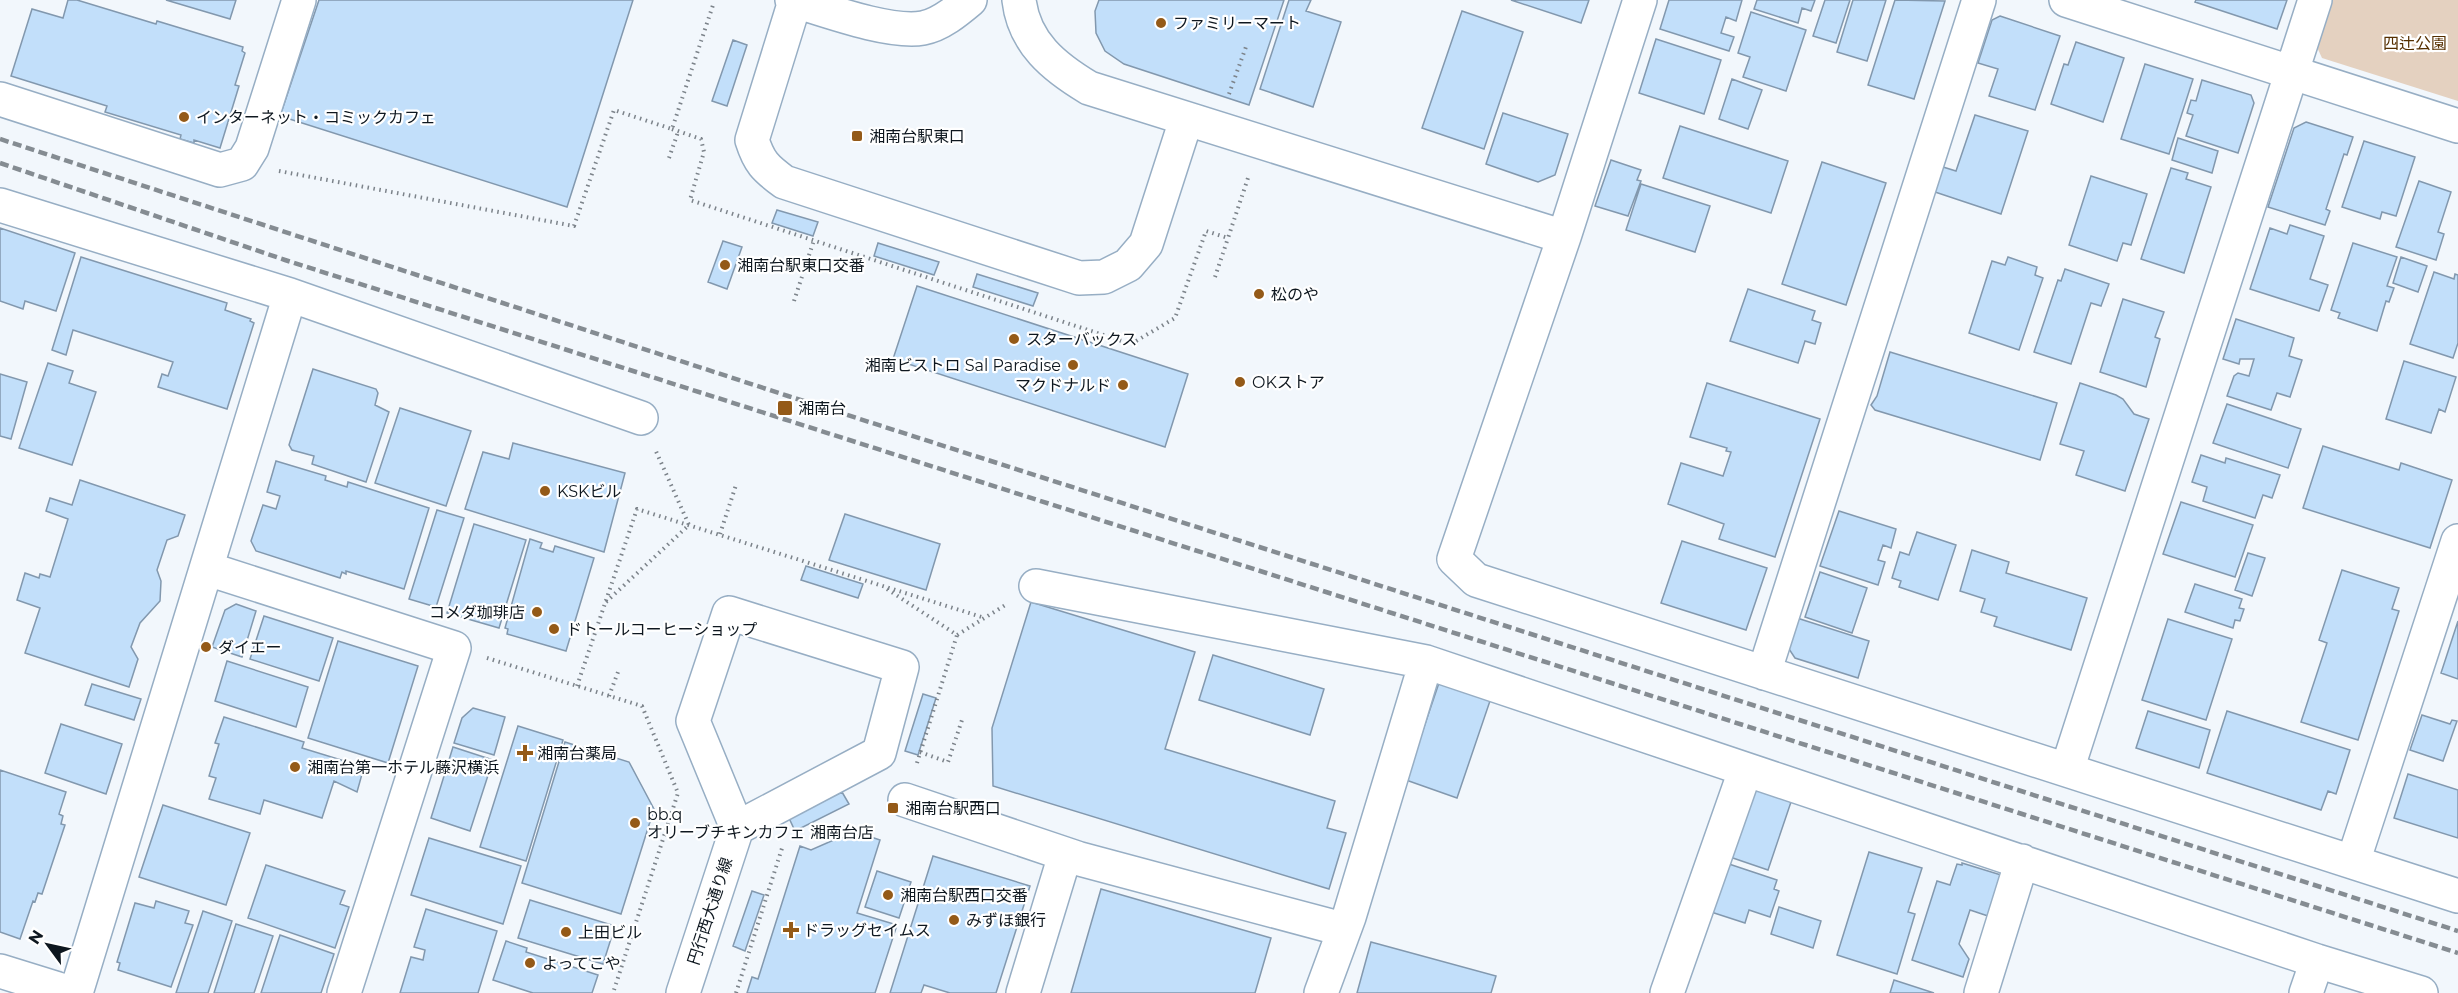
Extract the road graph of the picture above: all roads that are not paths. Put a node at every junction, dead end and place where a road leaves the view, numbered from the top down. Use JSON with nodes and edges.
{"nodes":[{"id":1,"x":299,"y":0,"type":"edge"},
{"id":2,"x":970,"y":0,"type":"edge"},
{"id":3,"x":1019,"y":0,"type":"edge"},
{"id":4,"x":1640,"y":0,"type":"edge"},
{"id":5,"x":1979,"y":0,"type":"edge"},
{"id":6,"x":2066,"y":0,"type":"edge"},
{"id":7,"x":2314,"y":0,"type":"edge"},
{"id":8,"x":793,"y":1,"type":"edge"},
{"id":9,"x":2291,"y":72,"type":"junction"},
{"id":10,"x":0,"y":99,"type":"edge"},
{"id":11,"x":1186,"y":120,"type":"junction"},
{"id":12,"x":2458,"y":126,"type":"edge"},
{"id":13,"x":0,"y":205,"type":"edge"},
{"id":14,"x":1564,"y":237,"type":"junction"},
{"id":15,"x":290,"y":295,"type":"junction"},
{"id":16,"x":641,"y":418,"type":"road end"},
{"id":17,"x":2458,"y":541,"type":"edge"},
{"id":18,"x":208,"y":569,"type":"junction"},
{"id":19,"x":1036,"y":586,"type":"road end"},
{"id":20,"x":1426,"y":662,"type":"junction"},
{"id":21,"x":1764,"y":673,"type":"junction"},
{"id":22,"x":2067,"y":770,"type":"junction"},
{"id":23,"x":1745,"y":771,"type":"junction"},
{"id":24,"x":905,"y":800,"type":"road end"},
{"id":25,"x":737,"y":828,"type":"junction"},
{"id":26,"x":1077,"y":858,"type":"junction"},
{"id":27,"x":2022,"y":861,"type":"junction"},
{"id":28,"x":2353,"y":862,"type":"junction"},
{"id":29,"x":2458,"y":896,"type":"edge"},
{"id":30,"x":1342,"y":929,"type":"junction"},
{"id":31,"x":2317,"y":961,"type":"junction"},
{"id":32,"x":0,"y":971,"type":"edge"},
{"id":33,"x":73,"y":993,"type":"edge"},
{"id":34,"x":344,"y":993,"type":"edge"},
{"id":35,"x":683,"y":993,"type":"edge"},
{"id":36,"x":1023,"y":993,"type":"edge"},
{"id":37,"x":1321,"y":993,"type":"edge"},
{"id":38,"x":1667,"y":993,"type":"edge"},
{"id":39,"x":1980,"y":993,"type":"edge"},
{"id":40,"x":2306,"y":993,"type":"edge"},
{"id":41,"x":2421,"y":993,"type":"edge"}],
"edges":[{"from":1,"to":10,"type":"street"},
{"from":2,"to":8,"type":"street"},
{"from":3,"to":11,"type":"street"},
{"from":4,"to":14,"type":"street"},
{"from":5,"to":21,"type":"street"},
{"from":6,"to":9,"type":"street"},
{"from":7,"to":9,"type":"street"},
{"from":8,"to":11,"type":"street"},
{"from":9,"to":12,"type":"street"},
{"from":9,"to":22,"type":"street"},
{"from":11,"to":14,"type":"street"},
{"from":13,"to":15,"type":"street"},
{"from":14,"to":21,"type":"street"},
{"from":15,"to":16,"type":"street"},
{"from":15,"to":18,"type":"street"},
{"from":17,"to":28,"type":"street"},
{"from":18,"to":33,"type":"street"},
{"from":18,"to":34,"type":"street"},
{"from":19,"to":20,"type":"street"},
{"from":20,"to":23,"type":"street"},
{"from":20,"to":30,"type":"street"},
{"from":21,"to":22,"type":"street"},
{"from":22,"to":28,"type":"street"},
{"from":23,"to":27,"type":"street"},
{"from":23,"to":38,"type":"street"},
{"from":24,"to":26,"type":"street"},
{"from":25,"to":25,"type":"street"},
{"from":25,"to":35,"type":"street","name":"円行西大通り線"},
{"from":26,"to":30,"type":"street"},
{"from":26,"to":36,"type":"street"},
{"from":27,"to":31,"type":"street"},
{"from":27,"to":39,"type":"street"},
{"from":28,"to":29,"type":"street"},
{"from":30,"to":37,"type":"street"},
{"from":31,"to":40,"type":"street"},
{"from":31,"to":41,"type":"street"},
{"from":32,"to":33,"type":"street"}]}
